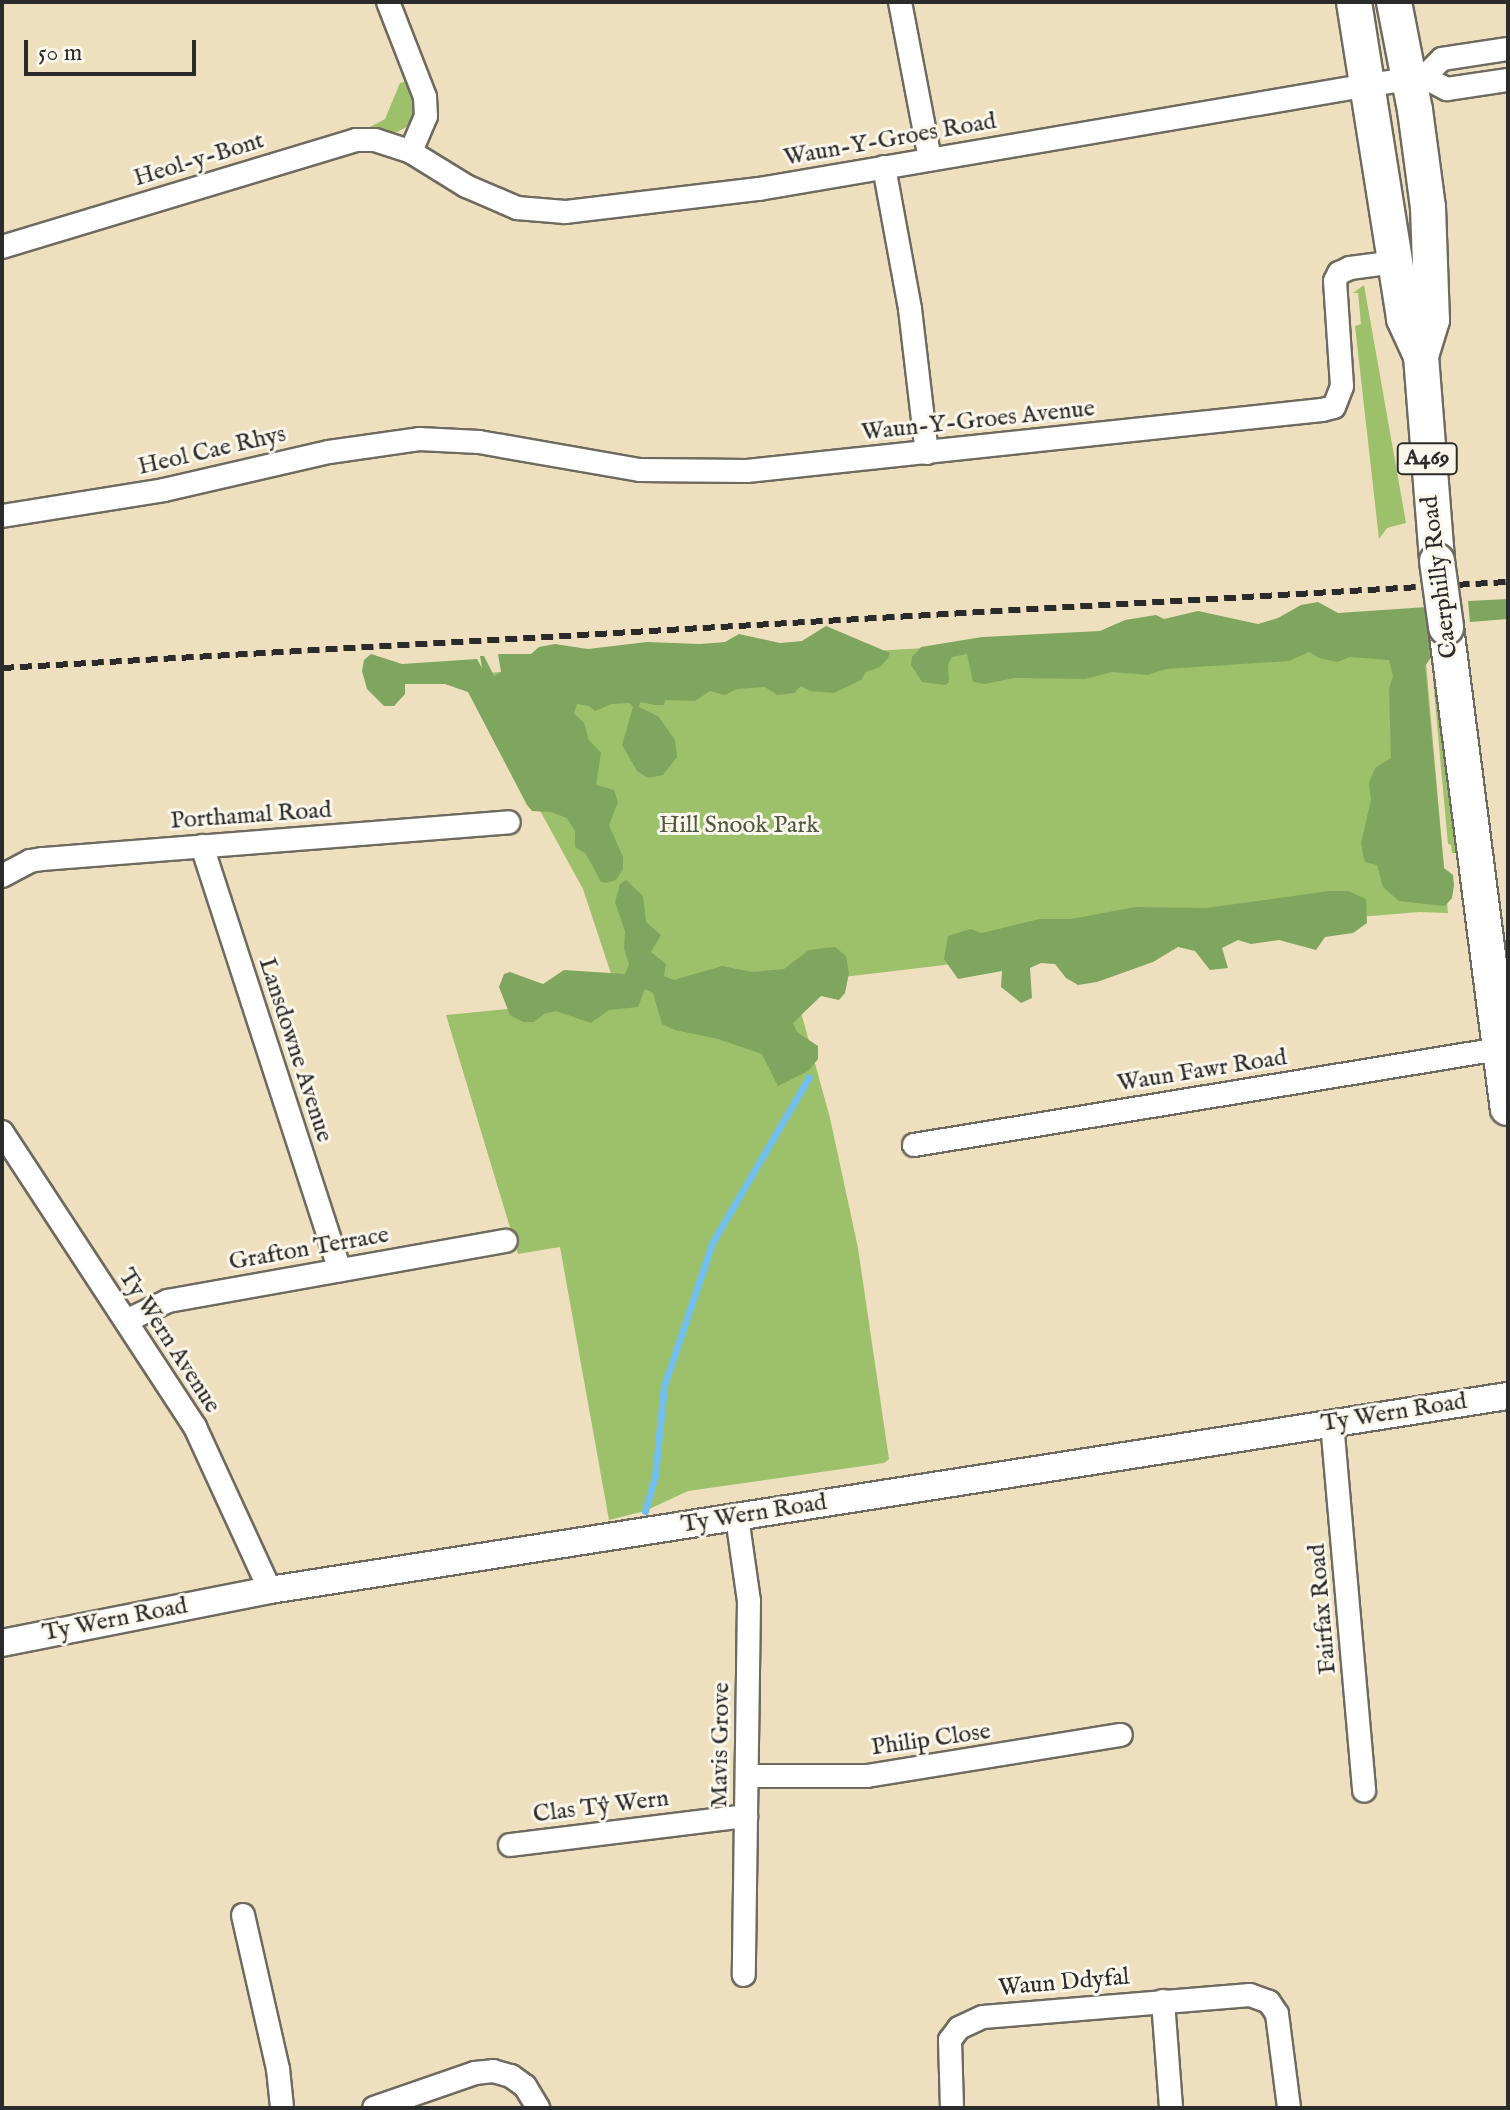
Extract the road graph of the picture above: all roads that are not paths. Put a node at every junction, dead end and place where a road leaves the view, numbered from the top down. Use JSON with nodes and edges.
{"nodes":[{"id":1,"x":388,"y":2,"type":"edge"},
{"id":2,"x":900,"y":2,"type":"edge"},
{"id":3,"x":1354,"y":2,"type":"edge"},
{"id":4,"x":1394,"y":2,"type":"edge"},
{"id":5,"x":1508,"y":49,"type":"edge"},
{"id":6,"x":1508,"y":80,"type":"edge"},
{"id":7,"x":1397,"y":81,"type":"junction"},
{"id":8,"x":411,"y":152,"type":"junction"},
{"id":9,"x":930,"y":159,"type":"junction"},
{"id":10,"x":884,"y":167,"type":"junction"},
{"id":11,"x":2,"y":247,"type":"edge"},
{"id":12,"x":1395,"y":262,"type":"junction"},
{"id":13,"x":1421,"y":356,"type":"junction"},
{"id":14,"x":434,"y":439,"type":"joint"},
{"id":15,"x":927,"y":453,"type":"junction"},
{"id":16,"x":2,"y":516,"type":"edge"},
{"id":17,"x":509,"y":822,"type":"dead end"},
{"id":18,"x":202,"y":846,"type":"junction"},
{"id":19,"x":2,"y":876,"type":"edge"},
{"id":20,"x":1502,"y":1044,"type":"edge"},
{"id":21,"x":1508,"y":1108,"type":"edge"},
{"id":22,"x":2,"y":1132,"type":"edge"},
{"id":23,"x":914,"y":1145,"type":"dead end"},
{"id":24,"x":506,"y":1241,"type":"dead end"},
{"id":25,"x":340,"y":1270,"type":"junction"},
{"id":26,"x":126,"y":1321,"type":"junction"},
{"id":27,"x":1508,"y":1396,"type":"edge"},
{"id":28,"x":1332,"y":1423,"type":"junction"},
{"id":29,"x":737,"y":1517,"type":"junction"},
{"id":30,"x":270,"y":1590,"type":"junction"},
{"id":31,"x":2,"y":1643,"type":"edge"},
{"id":32,"x":1121,"y":1735,"type":"dead end"},
{"id":33,"x":747,"y":1776,"type":"junction"},
{"id":34,"x":1364,"y":1791,"type":"dead end"},
{"id":35,"x":746,"y":1816,"type":"junction"},
{"id":36,"x":510,"y":1845,"type":"dead end"},
{"id":37,"x":243,"y":1915,"type":"dead end"},
{"id":38,"x":744,"y":1975,"type":"dead end"},
{"id":39,"x":1163,"y":2001,"type":"junction"},
{"id":40,"x":282,"y":2108,"type":"edge"},
{"id":41,"x":374,"y":2108,"type":"edge"},
{"id":42,"x":538,"y":2108,"type":"edge"},
{"id":43,"x":952,"y":2108,"type":"edge"},
{"id":44,"x":1171,"y":2108,"type":"edge"},
{"id":45,"x":1289,"y":2108,"type":"edge"}],
"edges":[{"from":1,"to":8,"type":"street"},
{"from":2,"to":9,"type":"street"},
{"from":3,"to":7,"type":"main road","name":"Caerphilly Road","number":"A469"},
{"from":4,"to":7,"type":"main road"},
{"from":5,"to":7,"type":"street"},
{"from":6,"to":7,"type":"street"},
{"from":7,"to":9,"type":"street","name":"Waun-Y-Groes Road"},
{"from":7,"to":12,"type":"main road","name":"Caerphilly Road","number":"A469"},
{"from":7,"to":13,"type":"main road"},
{"from":8,"to":10,"type":"street","name":"Waun-Y-Groes Road"},
{"from":8,"to":11,"type":"street","name":"Heol-y-Bont"},
{"from":9,"to":10,"type":"street","name":"Waun-Y-Groes Road"},
{"from":10,"to":15,"type":"street"},
{"from":12,"to":13,"type":"main road","name":"Caerphilly Road","number":"A469"},
{"from":12,"to":15,"type":"street","name":"Waun-Y-Groes Avenue"},
{"from":13,"to":20,"type":"main road","name":"Caerphilly Road","number":"A469","bridge":true},
{"from":14,"to":15,"type":"street","name":"Waun-Y-Groes Avenue"},
{"from":14,"to":16,"type":"street","name":"Heol Cae Rhys"},
{"from":17,"to":18,"type":"street","name":"Porthamal Road"},
{"from":18,"to":19,"type":"street","name":"Porthamal Road"},
{"from":18,"to":25,"type":"street","name":"Lansdowne Avenue"},
{"from":20,"to":21,"type":"main road","name":"Caerphilly Road","number":"A469"},
{"from":20,"to":23,"type":"street","name":"Waun Fawr Road"},
{"from":22,"to":26,"type":"street","name":"Ty Wern Avenue"},
{"from":24,"to":25,"type":"street","name":"Grafton Terrace"},
{"from":25,"to":26,"type":"street","name":"Grafton Terrace"},
{"from":26,"to":30,"type":"street","name":"Ty Wern Avenue"},
{"from":27,"to":28,"type":"street","name":"Ty Wern Road"},
{"from":28,"to":29,"type":"street","name":"Ty Wern Road"},
{"from":28,"to":34,"type":"street","name":"Fairfax Road"},
{"from":29,"to":30,"type":"street","name":"Ty Wern Road"},
{"from":29,"to":33,"type":"street","name":"Mavis Grove"},
{"from":30,"to":31,"type":"street","name":"Ty Wern Road"},
{"from":32,"to":33,"type":"street","name":"Philip Close"},
{"from":33,"to":35,"type":"street","name":"Mavis Grove"},
{"from":35,"to":36,"type":"street","name":"Clas Tŷ Wern"},
{"from":35,"to":38,"type":"street","name":"Mavis Grove"},
{"from":37,"to":40,"type":"street"},
{"from":39,"to":43,"type":"street","name":"Waun Ddyfal"},
{"from":39,"to":44,"type":"street","name":"Waun Ddyfal"},
{"from":39,"to":45,"type":"street","name":"Waun Ddyfal"},
{"from":41,"to":42,"type":"street"}]}
